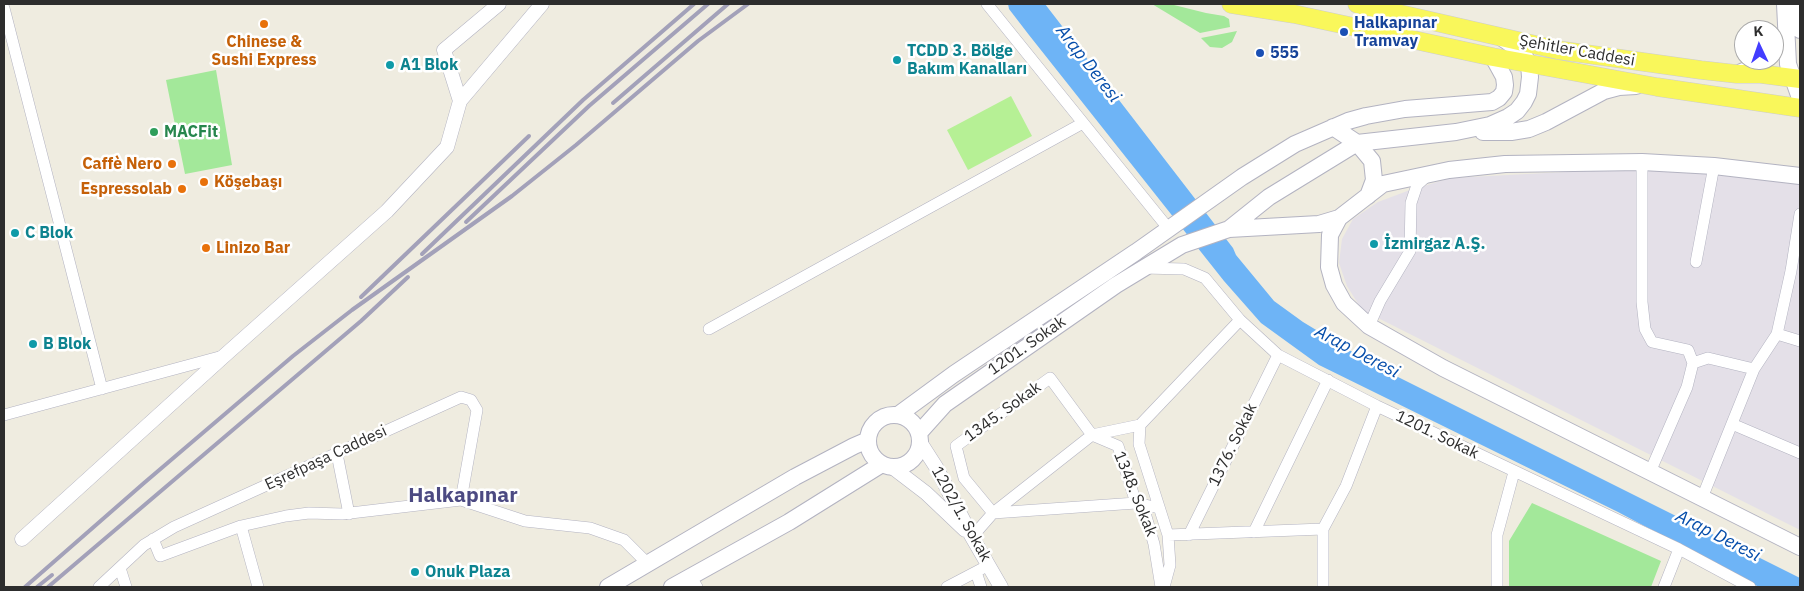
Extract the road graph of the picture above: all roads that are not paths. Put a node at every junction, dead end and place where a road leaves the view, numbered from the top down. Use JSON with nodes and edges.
{"nodes":[{"id":1,"x":499,"y":4,"type":"edge"},
{"id":2,"x":542,"y":4,"type":"edge"},
{"id":3,"x":987,"y":4,"type":"edge"},
{"id":4,"x":1231,"y":4,"type":"edge"},
{"id":5,"x":1357,"y":4,"type":"edge"},
{"id":6,"x":1785,"y":4,"type":"edge"},
{"id":7,"x":1798,"y":4,"type":"edge"},
{"id":8,"x":4,"y":8,"type":"edge"},
{"id":9,"x":1797,"y":27,"type":"edge"},
{"id":10,"x":1502,"y":38,"type":"junction"},
{"id":11,"x":1784,"y":40,"type":"edge"},
{"id":12,"x":1493,"y":57,"type":"junction"},
{"id":13,"x":1529,"y":64,"type":"junction"},
{"id":14,"x":1746,"y":70,"type":"edge"},
{"id":15,"x":1737,"y":74,"type":"junction"},
{"id":16,"x":1796,"y":78,"type":"edge"},
{"id":17,"x":1657,"y":87,"type":"junction"},
{"id":18,"x":1800,"y":98,"type":"edge"},
{"id":19,"x":460,"y":101,"type":"junction"},
{"id":20,"x":1800,"y":108,"type":"edge"},
{"id":21,"x":1083,"y":123,"type":"junction"},
{"id":22,"x":1333,"y":127,"type":"junction"},
{"id":23,"x":1456,"y":132,"type":"junction"},
{"id":24,"x":1357,"y":143,"type":"junction"},
{"id":25,"x":1642,"y":162,"type":"junction"},
{"id":26,"x":1714,"y":166,"type":"junction"},
{"id":27,"x":1428,"y":174,"type":"junction"},
{"id":28,"x":1800,"y":176,"type":"edge"},
{"id":29,"x":1368,"y":196,"type":"junction"},
{"id":30,"x":1800,"y":214,"type":"edge"},
{"id":31,"x":1339,"y":218,"type":"junction"},
{"id":32,"x":1168,"y":228,"type":"junction"},
{"id":33,"x":1229,"y":229,"type":"junction"},
{"id":34,"x":1696,"y":262,"type":"dead end"},
{"id":35,"x":1144,"y":268,"type":"junction"},
{"id":36,"x":1796,"y":272,"type":"edge"},
{"id":37,"x":1240,"y":320,"type":"junction"},
{"id":38,"x":1368,"y":326,"type":"junction"},
{"id":39,"x":709,"y":329,"type":"dead end"},
{"id":40,"x":1777,"y":334,"type":"junction"},
{"id":41,"x":1800,"y":341,"type":"edge"},
{"id":42,"x":1278,"y":355,"type":"junction"},
{"id":43,"x":224,"y":356,"type":"junction"},
{"id":44,"x":1693,"y":363,"type":"junction"},
{"id":45,"x":1754,"y":369,"type":"junction"},
{"id":46,"x":1328,"y":380,"type":"junction"},
{"id":47,"x":102,"y":389,"type":"junction"},
{"id":48,"x":1377,"y":406,"type":"junction"},
{"id":49,"x":4,"y":414,"type":"edge"},
{"id":50,"x":898,"y":416,"type":"junction"},
{"id":51,"x":1732,"y":424,"type":"junction"},
{"id":52,"x":1140,"y":425,"type":"junction"},
{"id":53,"x":1092,"y":436,"type":"junction"},
{"id":54,"x":919,"y":437,"type":"junction"},
{"id":55,"x":868,"y":440,"type":"junction"},
{"id":56,"x":1800,"y":452,"type":"edge"},
{"id":57,"x":337,"y":454,"type":"junction"},
{"id":58,"x":887,"y":466,"type":"junction"},
{"id":59,"x":1514,"y":472,"type":"junction"},
{"id":60,"x":1650,"y":472,"type":"junction"},
{"id":61,"x":1702,"y":498,"type":"junction"},
{"id":62,"x":461,"y":500,"type":"junction"},
{"id":63,"x":1136,"y":503,"type":"junction"},
{"id":64,"x":1159,"y":508,"type":"junction"},
{"id":65,"x":993,"y":513,"type":"junction"},
{"id":66,"x":349,"y":514,"type":"junction"},
{"id":67,"x":242,"y":526,"type":"junction"},
{"id":68,"x":1323,"y":529,"type":"junction"},
{"id":69,"x":1254,"y":532,"type":"junction"},
{"id":70,"x":1168,"y":535,"type":"junction"},
{"id":71,"x":1189,"y":535,"type":"junction"},
{"id":72,"x":972,"y":537,"type":"junction"},
{"id":73,"x":22,"y":539,"type":"dead end"},
{"id":74,"x":152,"y":539,"type":"junction"},
{"id":75,"x":1800,"y":547,"type":"edge"},
{"id":76,"x":1680,"y":549,"type":"junction"},
{"id":77,"x":647,"y":563,"type":"junction"},
{"id":78,"x":989,"y":565,"type":"junction"},
{"id":79,"x":120,"y":568,"type":"junction"},
{"id":80,"x":976,"y":572,"type":"junction"},
{"id":81,"x":694,"y":582,"type":"edge"},
{"id":82,"x":99,"y":587,"type":"edge"},
{"id":83,"x":126,"y":587,"type":"edge"},
{"id":84,"x":258,"y":587,"type":"edge"},
{"id":85,"x":608,"y":587,"type":"edge"},
{"id":86,"x":672,"y":587,"type":"edge"},
{"id":87,"x":947,"y":587,"type":"edge"},
{"id":88,"x":982,"y":587,"type":"edge"},
{"id":89,"x":1001,"y":587,"type":"edge"},
{"id":90,"x":1162,"y":587,"type":"edge"},
{"id":91,"x":1322,"y":587,"type":"edge"},
{"id":92,"x":1497,"y":587,"type":"edge"},
{"id":93,"x":1664,"y":587,"type":"edge"},
{"id":94,"x":1750,"y":587,"type":"edge"}],
"edges":[{"from":1,"to":19,"type":"street"},
{"from":2,"to":19,"type":"street"},
{"from":3,"to":21,"type":"street"},
{"from":4,"to":12,"type":"main road"},
{"from":5,"to":10,"type":"main road","name":"Şehitler Caddesi"},
{"from":6,"to":9,"type":"main road"},
{"from":7,"to":9,"type":"main road"},
{"from":8,"to":47,"type":"street"},
{"from":9,"to":11,"type":"main road"},
{"from":9,"to":16,"type":"main road"},
{"from":10,"to":13,"type":"main road"},
{"from":10,"to":15,"type":"main road","name":"Şehitler Caddesi"},
{"from":12,"to":13,"type":"main road","name":"Şehitler Caddesi"},
{"from":12,"to":22,"type":"main road"},
{"from":13,"to":17,"type":"main road","name":"Şehitler Caddesi"},
{"from":13,"to":23,"type":"main road"},
{"from":14,"to":15,"type":"main road"},
{"from":15,"to":16,"type":"main road","name":"Şehitler Caddesi"},
{"from":16,"to":18,"type":"main road"},
{"from":17,"to":20,"type":"main road","name":"Şehitler Caddesi"},
{"from":17,"to":23,"type":"main road"},
{"from":19,"to":43,"type":"street"},
{"from":21,"to":32,"type":"street"},
{"from":21,"to":39,"type":"street"},
{"from":22,"to":24,"type":"main road"},
{"from":22,"to":32,"type":"main road"},
{"from":23,"to":24,"type":"main road"},
{"from":24,"to":29,"type":"main road"},
{"from":24,"to":33,"type":"main road","name":"1201. Sokak"},
{"from":25,"to":26,"type":"main road"},
{"from":25,"to":27,"type":"main road"},
{"from":25,"to":44,"type":"street"},
{"from":26,"to":28,"type":"main road"},
{"from":26,"to":34,"type":"street"},
{"from":27,"to":29,"type":"main road"},
{"from":27,"to":38,"type":"street"},
{"from":29,"to":31,"type":"main road"},
{"from":30,"to":36,"type":"street"},
{"from":31,"to":33,"type":"main road"},
{"from":31,"to":38,"type":"main road"},
{"from":32,"to":50,"type":"main road"},
{"from":33,"to":35,"type":"main road","name":"1201. Sokak"},
{"from":35,"to":37,"type":"street","name":"1201. Sokak"},
{"from":35,"to":54,"type":"main road","name":"1201. Sokak"},
{"from":36,"to":40,"type":"street"},
{"from":37,"to":42,"type":"street","name":"1201. Sokak"},
{"from":37,"to":52,"type":"street"},
{"from":38,"to":60,"type":"main road"},
{"from":40,"to":41,"type":"street"},
{"from":40,"to":45,"type":"street"},
{"from":42,"to":46,"type":"street","name":"1201. Sokak"},
{"from":42,"to":71,"type":"street","name":"1376. Sokak"},
{"from":43,"to":47,"type":"street"},
{"from":43,"to":73,"type":"street"},
{"from":44,"to":45,"type":"street"},
{"from":44,"to":60,"type":"street"},
{"from":45,"to":51,"type":"street"},
{"from":46,"to":48,"type":"street","name":"1201. Sokak"},
{"from":46,"to":69,"type":"street"},
{"from":47,"to":49,"type":"street"},
{"from":48,"to":59,"type":"street","name":"1201. Sokak"},
{"from":48,"to":68,"type":"street"},
{"from":50,"to":54,"type":"main road"},
{"from":50,"to":55,"type":"main road"},
{"from":51,"to":56,"type":"street"},
{"from":51,"to":61,"type":"street"},
{"from":52,"to":53,"type":"street","name":"1348. Sokak"},
{"from":52,"to":64,"type":"street"},
{"from":53,"to":63,"type":"street","name":"1348. Sokak"},
{"from":53,"to":65,"type":"street"},
{"from":53,"to":65,"type":"street","name":"1345. Sokak"},
{"from":54,"to":58,"type":"main road"},
{"from":54,"to":72,"type":"street","name":"1202/1. Sokak"},
{"from":55,"to":58,"type":"main road"},
{"from":55,"to":77,"type":"main road"},
{"from":57,"to":62,"type":"street","name":"Eşrefpaşa Caddesi"},
{"from":57,"to":66,"type":"street"},
{"from":57,"to":74,"type":"street","name":"Eşrefpaşa Caddesi"},
{"from":58,"to":72,"type":"street"},
{"from":58,"to":81,"type":"main road"},
{"from":59,"to":76,"type":"street","name":"1201. Sokak"},
{"from":59,"to":92,"type":"street"},
{"from":60,"to":61,"type":"main road"},
{"from":61,"to":75,"type":"main road"},
{"from":62,"to":66,"type":"street"},
{"from":62,"to":77,"type":"street"},
{"from":63,"to":64,"type":"street"},
{"from":63,"to":65,"type":"street"},
{"from":63,"to":90,"type":"street","name":"1348. Sokak"},
{"from":64,"to":70,"type":"street"},
{"from":65,"to":72,"type":"street"},
{"from":66,"to":67,"type":"street"},
{"from":67,"to":74,"type":"street"},
{"from":67,"to":84,"type":"street"},
{"from":68,"to":69,"type":"street"},
{"from":68,"to":91,"type":"street"},
{"from":69,"to":71,"type":"street"},
{"from":70,"to":71,"type":"street"},
{"from":70,"to":90,"type":"street"},
{"from":72,"to":78,"type":"street","name":"1202/1. Sokak"},
{"from":74,"to":79,"type":"street","name":"Eşrefpaşa Caddesi"},
{"from":76,"to":93,"type":"street"},
{"from":76,"to":94,"type":"street","name":"1201. Sokak"},
{"from":77,"to":85,"type":"main road"},
{"from":78,"to":80,"type":"street"},
{"from":78,"to":89,"type":"street","name":"1202/1. Sokak"},
{"from":79,"to":82,"type":"street","name":"Eşrefpaşa Caddesi"},
{"from":79,"to":83,"type":"street"},
{"from":80,"to":87,"type":"street"},
{"from":80,"to":88,"type":"street","name":"1202/1. Sokak"},
{"from":81,"to":86,"type":"main road"}]}
